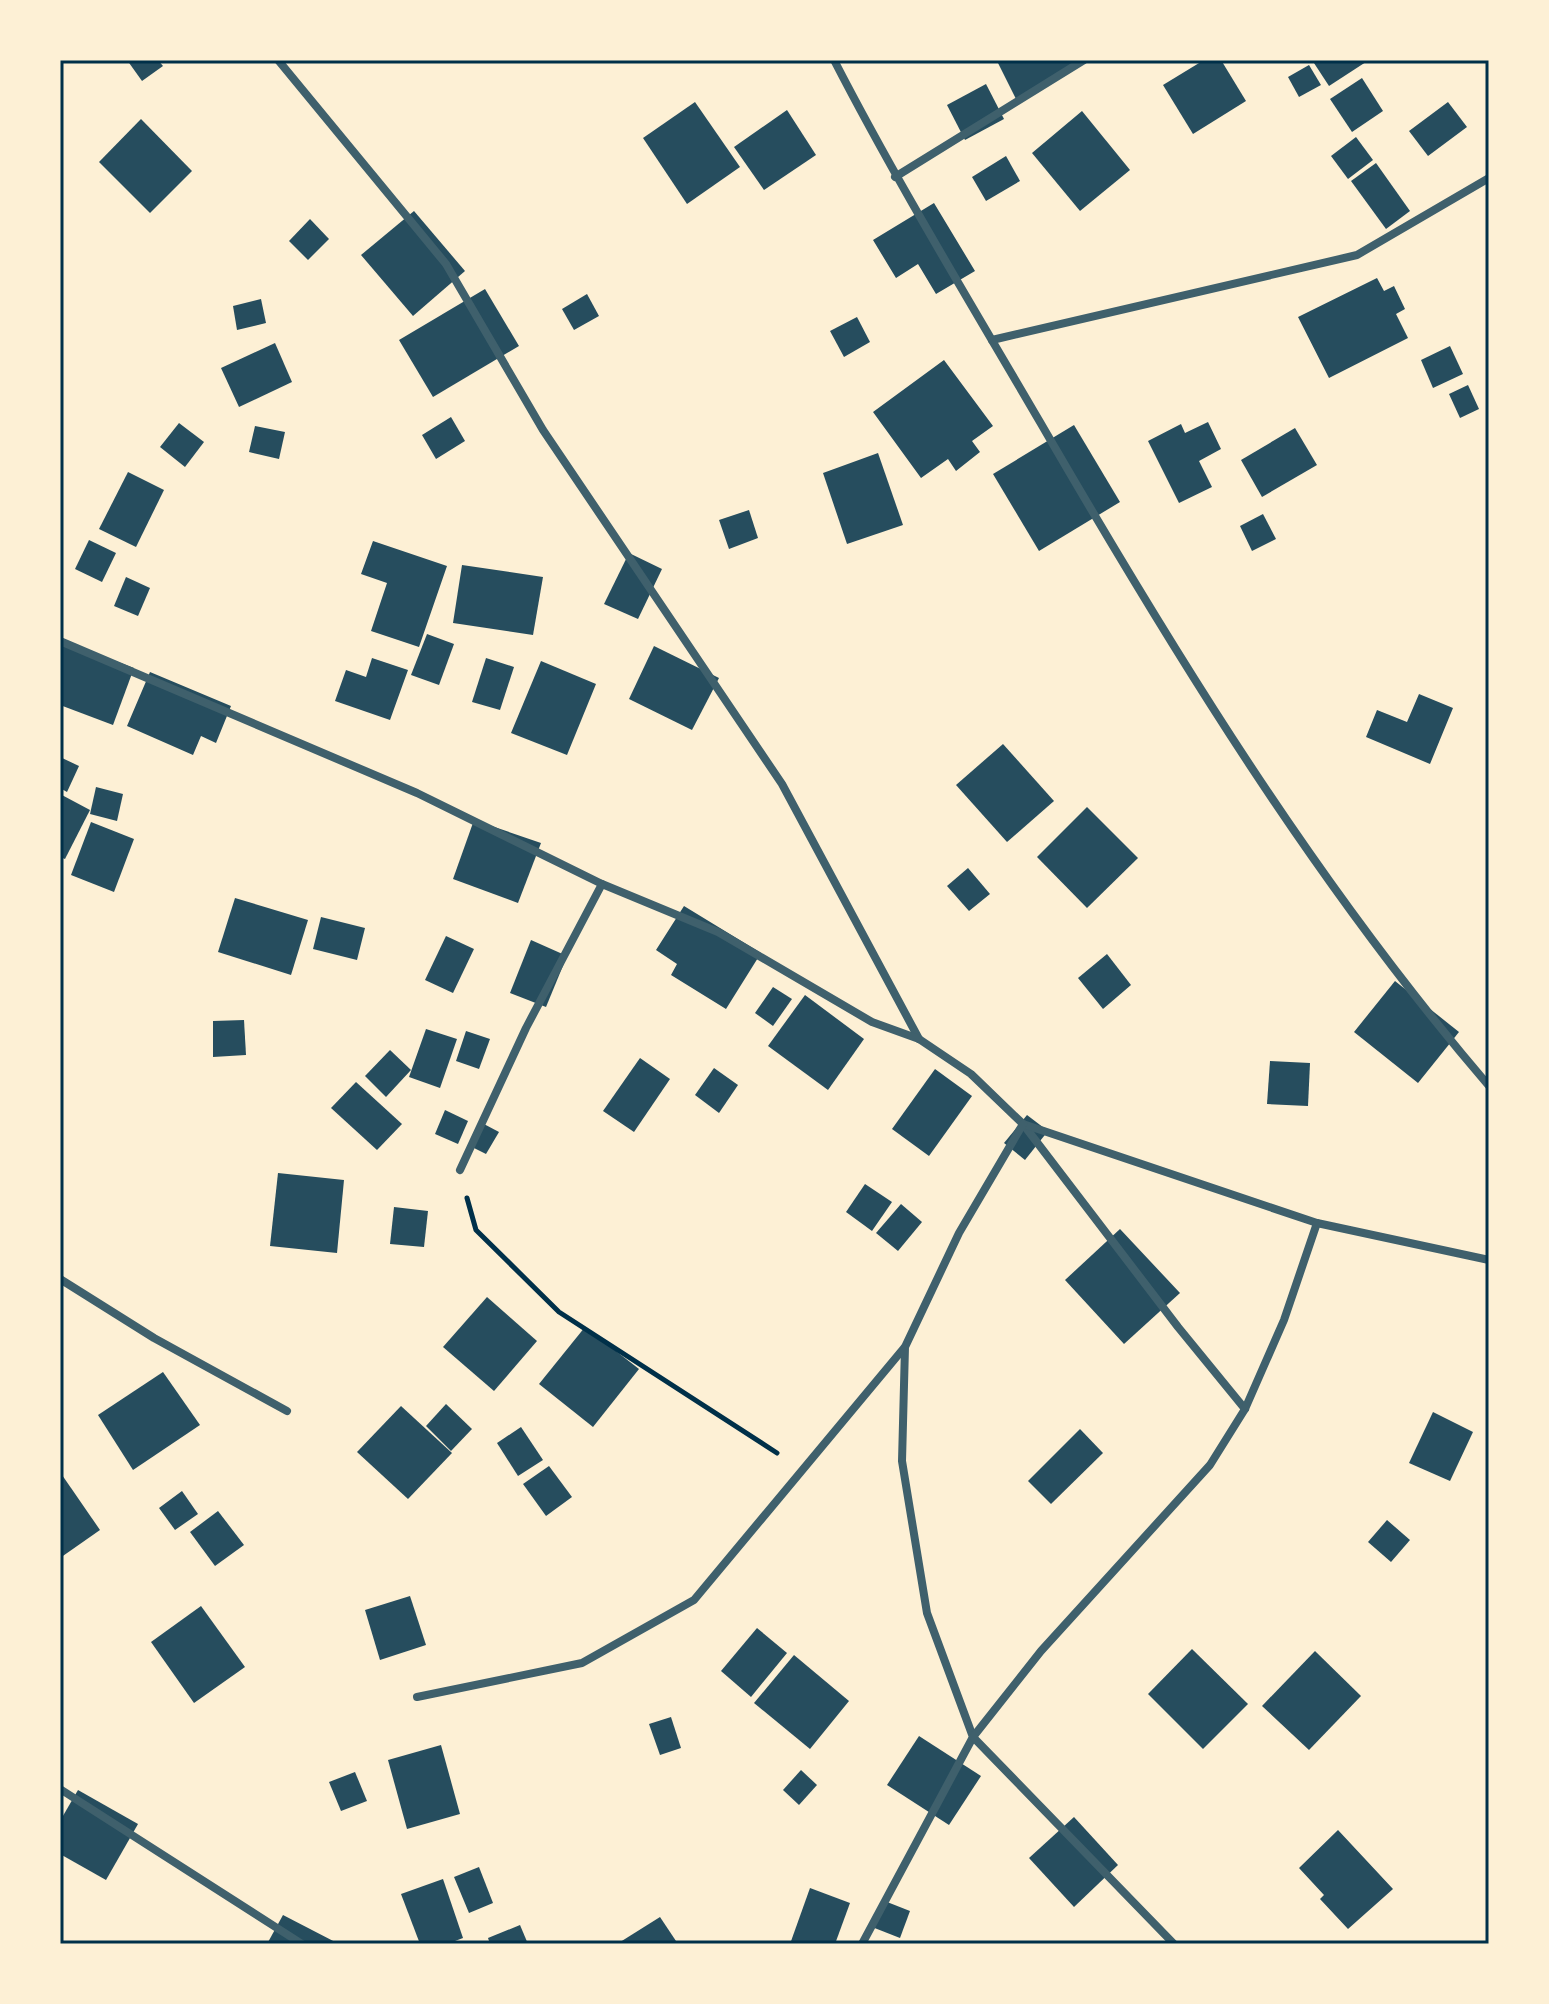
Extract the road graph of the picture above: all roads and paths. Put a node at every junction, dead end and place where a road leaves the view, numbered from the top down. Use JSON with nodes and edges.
{"nodes":[{"id":1,"x":278,"y":60,"type":"edge"},
{"id":2,"x":834,"y":60,"type":"edge"},
{"id":3,"x":1084,"y":60,"type":"edge"},
{"id":4,"x":895,"y":177,"type":"junction"},
{"id":5,"x":1489,"y":178,"type":"edge"},
{"id":6,"x":992,"y":340,"type":"junction"},
{"id":7,"x":60,"y":641,"type":"edge"},
{"id":8,"x":602,"y":884,"type":"junction"},
{"id":9,"x":919,"y":1039,"type":"junction"},
{"id":10,"x":1489,"y":1086,"type":"edge"},
{"id":11,"x":1023,"y":1124,"type":"junction"},
{"id":12,"x":460,"y":1170,"type":"joint"},
{"id":13,"x":1317,"y":1223,"type":"junction"},
{"id":14,"x":1489,"y":1260,"type":"edge"},
{"id":15,"x":60,"y":1279,"type":"edge"},
{"id":16,"x":905,"y":1347,"type":"junction"},
{"id":17,"x":1245,"y":1409,"type":"junction"},
{"id":18,"x":287,"y":1411,"type":"dead end"},
{"id":19,"x":802,"y":1470,"type":"junction"},
{"id":20,"x":417,"y":1697,"type":"dead end"},
{"id":21,"x":973,"y":1737,"type":"junction"},
{"id":22,"x":60,"y":1789,"type":"edge"},
{"id":23,"x":302,"y":1944,"type":"edge"},
{"id":24,"x":862,"y":1944,"type":"edge"},
{"id":25,"x":1174,"y":1944,"type":"edge"}],
"edges":[{"from":1,"to":9,"type":"street"},
{"from":2,"to":4,"type":"street"},
{"from":3,"to":4,"type":"street"},
{"from":4,"to":6,"type":"street"},
{"from":5,"to":6,"type":"street"},
{"from":6,"to":10,"type":"street"},
{"from":7,"to":8,"type":"street"},
{"from":8,"to":9,"type":"street"},
{"from":8,"to":12,"type":"street"},
{"from":9,"to":11,"type":"street"},
{"from":11,"to":13,"type":"street"},
{"from":11,"to":16,"type":"street"},
{"from":11,"to":17,"type":"street"},
{"from":12,"to":19,"type":"path"},
{"from":13,"to":14,"type":"street"},
{"from":13,"to":17,"type":"street"},
{"from":15,"to":18,"type":"street"},
{"from":16,"to":19,"type":"street"},
{"from":16,"to":21,"type":"street"},
{"from":17,"to":21,"type":"street"},
{"from":19,"to":20,"type":"street"},
{"from":21,"to":24,"type":"street"},
{"from":21,"to":25,"type":"street"},
{"from":22,"to":23,"type":"street"}]}
